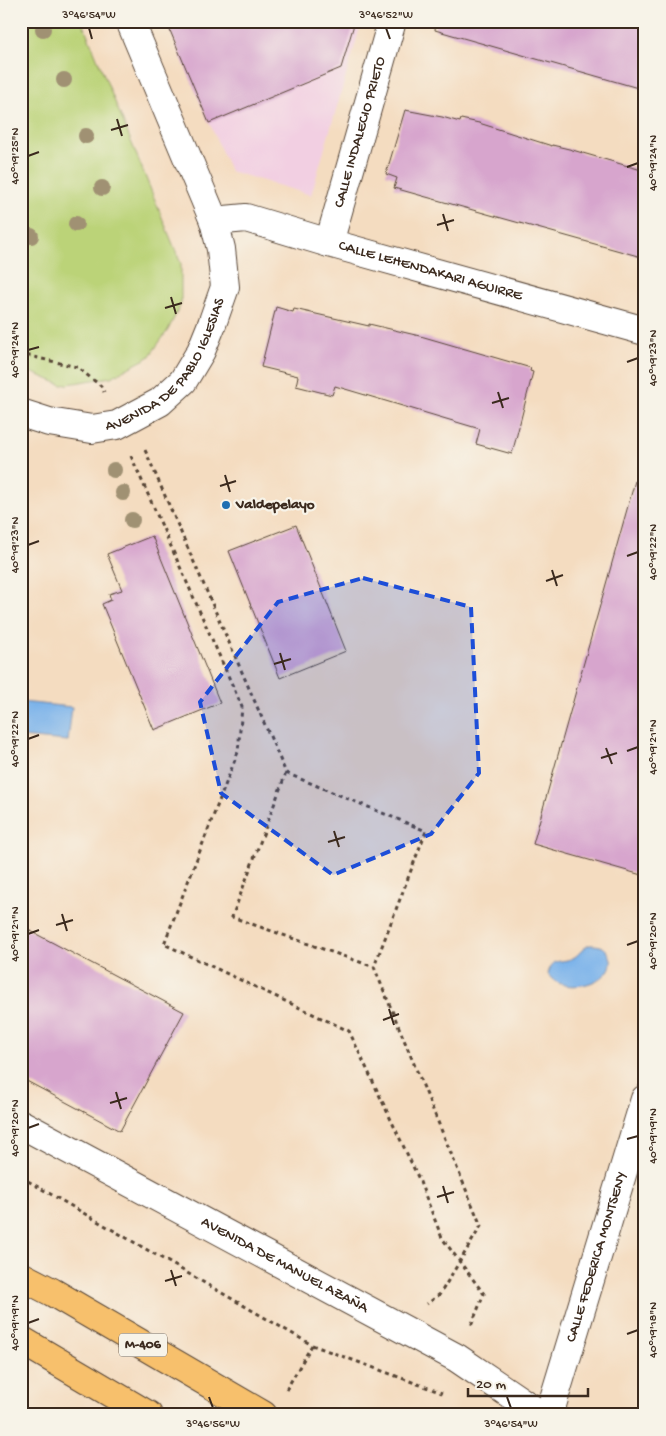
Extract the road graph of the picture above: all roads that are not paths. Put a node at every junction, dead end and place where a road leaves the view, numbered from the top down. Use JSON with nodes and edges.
{"nodes":[{"id":1,"x":130,"y":21,"type":"edge"},
{"id":2,"x":392,"y":21,"type":"edge"},
{"id":3,"x":214,"y":221,"type":"junction"},
{"id":4,"x":329,"y":243,"type":"junction"},
{"id":5,"x":645,"y":332,"type":"edge"},
{"id":6,"x":21,"y":413,"type":"edge"},
{"id":7,"x":645,"y":1099,"type":"edge"},
{"id":8,"x":21,"y":1124,"type":"edge"},
{"id":9,"x":21,"y":1276,"type":"edge"},
{"id":10,"x":21,"y":1340,"type":"edge"},
{"id":11,"x":148,"y":1415,"type":"edge"},
{"id":12,"x":263,"y":1415,"type":"edge"},
{"id":13,"x":541,"y":1415,"type":"edge"},
{"id":14,"x":549,"y":1415,"type":"edge"}],
"edges":[{"from":1,"to":3,"type":"street","name":"AVENIDA DE PABLO IGLESIAS"},
{"from":2,"to":4,"type":"street","name":"CALLE INDALECIO PRIETO"},
{"from":3,"to":4,"type":"street","name":"CALLE LEHENDAKARI AGUIRRE"},
{"from":3,"to":6,"type":"street","name":"AVENIDA DE PABLO IGLESIAS"},
{"from":4,"to":5,"type":"street","name":"CALLE LEHENDAKARI AGUIRRE"},
{"from":7,"to":14,"type":"street","name":"CALLE FEDERICA MONTSENY"},
{"from":8,"to":13,"type":"street","name":"AVENIDA DE MANUEL AZAÑA"},
{"from":9,"to":12,"type":"highway","number":"M-406"},
{"from":10,"to":11,"type":"highway"}]}
